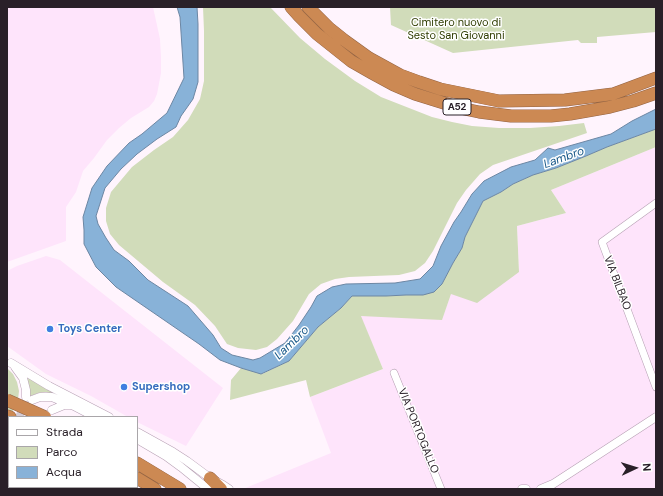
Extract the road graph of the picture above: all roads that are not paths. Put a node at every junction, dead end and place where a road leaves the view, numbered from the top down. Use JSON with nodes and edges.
{"nodes":[{"id":1,"x":291,"y":7,"type":"edge"},
{"id":2,"x":308,"y":7,"type":"edge"},
{"id":3,"x":314,"y":7,"type":"edge"},
{"id":4,"x":400,"y":75,"type":"junction"},
{"id":5,"x":656,"y":78,"type":"edge"},
{"id":6,"x":656,"y":93,"type":"edge"},
{"id":7,"x":656,"y":203,"type":"edge"},
{"id":8,"x":9,"y":362,"type":"edge"},
{"id":9,"x":394,"y":373,"type":"dead end"},
{"id":10,"x":656,"y":387,"type":"edge"},
{"id":11,"x":7,"y":400,"type":"edge"},
{"id":12,"x":74,"y":406,"type":"junction"},
{"id":13,"x":48,"y":413,"type":"edge"},
{"id":14,"x":93,"y":416,"type":"edge"},
{"id":15,"x":107,"y":416,"type":"edge"},
{"id":16,"x":656,"y":417,"type":"edge"},
{"id":17,"x":8,"y":423,"type":"edge"},
{"id":18,"x":138,"y":433,"type":"edge"},
{"id":19,"x":7,"y":437,"type":"edge"},
{"id":20,"x":138,"y":441,"type":"edge"},
{"id":21,"x":138,"y":464,"type":"edge"},
{"id":22,"x":138,"y":479,"type":"edge"},
{"id":23,"x":209,"y":483,"type":"edge"},
{"id":24,"x":155,"y":489,"type":"edge"},
{"id":25,"x":180,"y":489,"type":"edge"},
{"id":26,"x":221,"y":489,"type":"edge"},
{"id":27,"x":229,"y":489,"type":"edge"},
{"id":28,"x":441,"y":489,"type":"edge"},
{"id":29,"x":522,"y":489,"type":"edge"},
{"id":30,"x":526,"y":489,"type":"edge"},
{"id":31,"x":541,"y":489,"type":"edge"}],
"edges":[{"from":1,"to":6,"type":"highway","number":"A52"},
{"from":2,"to":4,"type":"highway","number":"A52"},
{"from":3,"to":4,"type":"highway"},
{"from":4,"to":5,"type":"highway","number":"A52"},
{"from":7,"to":10,"type":"street","name":"VIA BILBAO"},
{"from":8,"to":12,"type":"street"},
{"from":8,"to":15,"type":"street"},
{"from":9,"to":28,"type":"street","name":"VIA PORTOGALLO"},
{"from":11,"to":13,"type":"highway","bridge":true},
{"from":12,"to":13,"type":"street"},
{"from":12,"to":14,"type":"street"},
{"from":16,"to":31,"type":"street"},
{"from":17,"to":19,"type":"street"},
{"from":18,"to":23,"type":"street"},
{"from":20,"to":23,"type":"street"},
{"from":21,"to":25,"type":"highway"},
{"from":22,"to":24,"type":"highway"},
{"from":23,"to":26,"type":"highway"},
{"from":23,"to":27,"type":"street"},
{"from":29,"to":30,"type":"street"}]}
